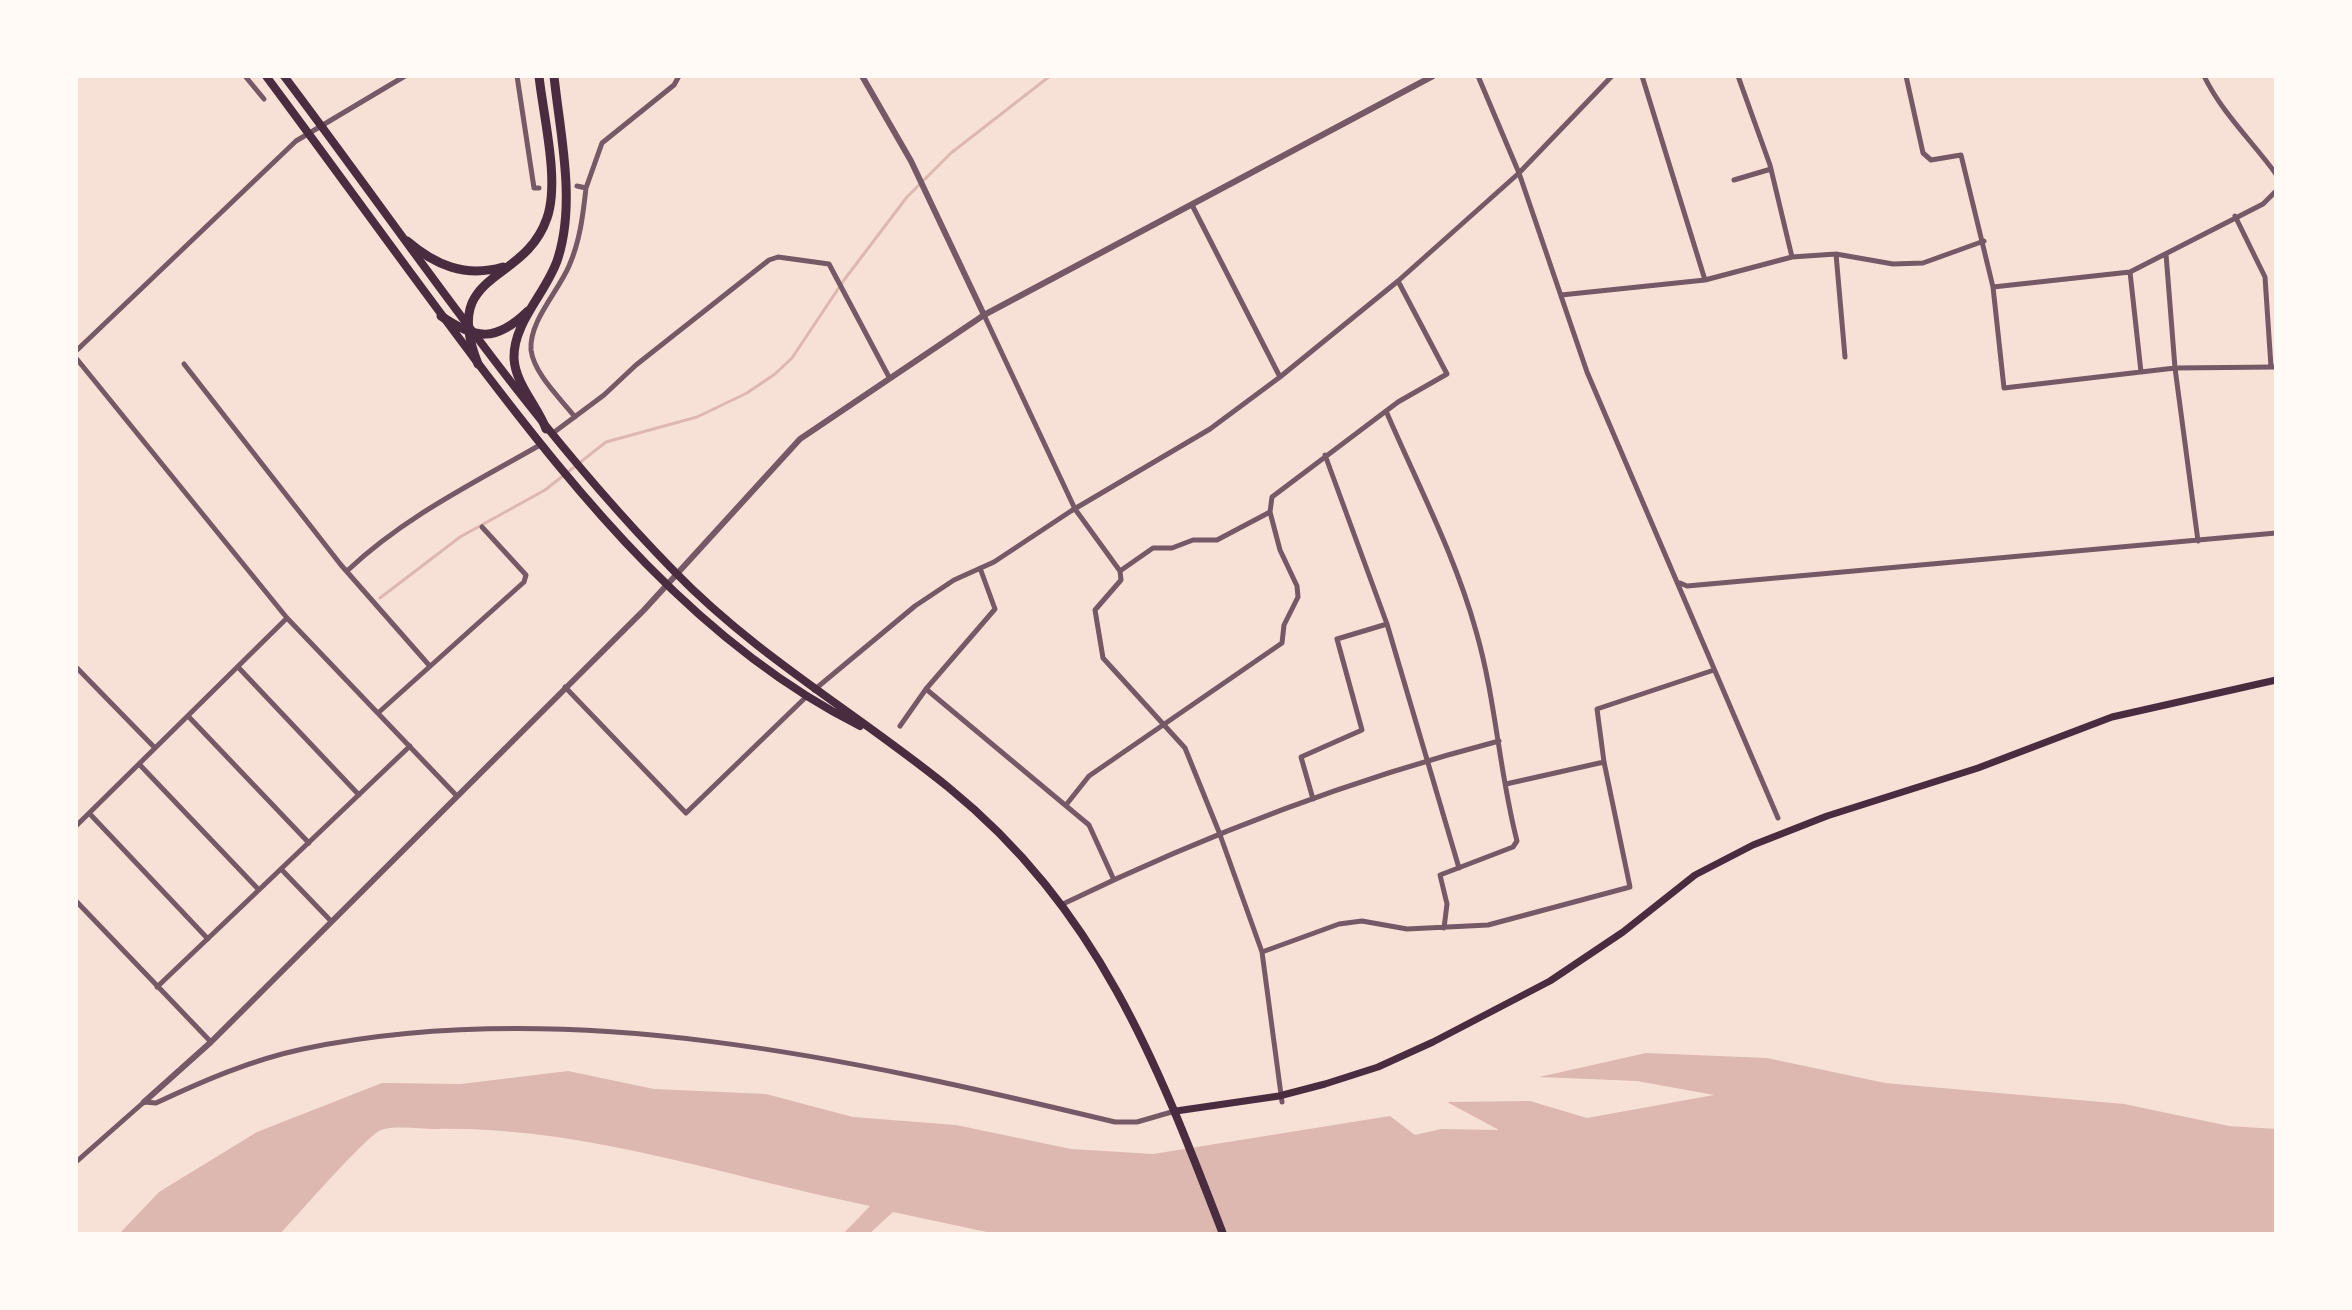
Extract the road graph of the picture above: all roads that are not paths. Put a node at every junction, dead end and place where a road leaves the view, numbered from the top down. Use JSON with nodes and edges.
{"nodes":[{"id":1,"x":245,"y":76,"type":"edge"},
{"id":2,"x":266,"y":76,"type":"edge"},
{"id":3,"x":284,"y":76,"type":"edge"},
{"id":4,"x":405,"y":76,"type":"edge"},
{"id":5,"x":517,"y":76,"type":"edge"},
{"id":6,"x":539,"y":76,"type":"edge"},
{"id":7,"x":554,"y":76,"type":"edge"},
{"id":8,"x":679,"y":76,"type":"edge"},
{"id":9,"x":862,"y":76,"type":"edge"},
{"id":10,"x":1433,"y":76,"type":"edge"},
{"id":11,"x":1478,"y":76,"type":"edge"},
{"id":12,"x":1612,"y":76,"type":"edge"},
{"id":13,"x":1642,"y":76,"type":"edge"},
{"id":14,"x":1738,"y":76,"type":"edge"},
{"id":15,"x":1906,"y":76,"type":"edge"},
{"id":16,"x":2204,"y":76,"type":"edge"},
{"id":17,"x":264,"y":99,"type":"dead end"},
{"id":18,"x":320,"y":124,"type":"junction"},
{"id":19,"x":308,"y":132,"type":"junction"},
{"id":20,"x":1771,"y":169,"type":"junction"},
{"id":21,"x":1519,"y":173,"type":"junction"},
{"id":22,"x":2276,"y":174,"type":"edge"},
{"id":23,"x":1734,"y":180,"type":"dead end"},
{"id":24,"x":577,"y":186,"type":"dead end"},
{"id":25,"x":539,"y":188,"type":"dead end"},
{"id":26,"x":586,"y":188,"type":"junction"},
{"id":27,"x":2276,"y":191,"type":"edge"},
{"id":28,"x":1192,"y":205,"type":"junction"},
{"id":29,"x":2235,"y":216,"type":"junction"},
{"id":30,"x":407,"y":241,"type":"junction"},
{"id":31,"x":1984,"y":241,"type":"junction"},
{"id":32,"x":1836,"y":254,"type":"junction"},
{"id":33,"x":2166,"y":254,"type":"junction"},
{"id":34,"x":1792,"y":257,"type":"junction"},
{"id":35,"x":516,"y":262,"type":"junction"},
{"id":36,"x":2130,"y":272,"type":"junction"},
{"id":37,"x":1705,"y":280,"type":"junction"},
{"id":38,"x":1398,"y":281,"type":"junction"},
{"id":39,"x":1993,"y":287,"type":"junction"},
{"id":40,"x":1561,"y":295,"type":"junction"},
{"id":41,"x":536,"y":302,"type":"junction"},
{"id":42,"x":984,"y":315,"type":"junction"},
{"id":43,"x":441,"y":316,"type":"junction"},
{"id":44,"x":467,"y":328,"type":"junction"},
{"id":45,"x":76,"y":351,"type":"edge"},
{"id":46,"x":1845,"y":357,"type":"dead end"},
{"id":47,"x":76,"y":358,"type":"edge"},
{"id":48,"x":184,"y":364,"type":"dead end"},
{"id":49,"x":478,"y":364,"type":"junction"},
{"id":50,"x":2274,"y":367,"type":"edge"},
{"id":51,"x":2175,"y":368,"type":"junction"},
{"id":52,"x":2141,"y":372,"type":"junction"},
{"id":53,"x":889,"y":377,"type":"junction"},
{"id":54,"x":1280,"y":377,"type":"junction"},
{"id":55,"x":1386,"y":411,"type":"junction"},
{"id":56,"x":575,"y":417,"type":"junction"},
{"id":57,"x":548,"y":432,"type":"junction"},
{"id":58,"x":540,"y":445,"type":"junction"},
{"id":59,"x":1325,"y":454,"type":"junction"},
{"id":60,"x":1075,"y":509,"type":"junction"},
{"id":61,"x":1270,"y":512,"type":"junction"},
{"id":62,"x":482,"y":527,"type":"dead end"},
{"id":63,"x":2276,"y":533,"type":"edge"},
{"id":64,"x":2198,"y":541,"type":"junction"},
{"id":65,"x":980,"y":568,"type":"junction"},
{"id":66,"x":347,"y":571,"type":"junction"},
{"id":67,"x":1120,"y":571,"type":"junction"},
{"id":68,"x":677,"y":574,"type":"junction"},
{"id":69,"x":1679,"y":582,"type":"junction"},
{"id":70,"x":668,"y":584,"type":"junction"},
{"id":71,"x":287,"y":618,"type":"junction"},
{"id":72,"x":1387,"y":624,"type":"junction"},
{"id":73,"x":428,"y":664,"type":"junction"},
{"id":74,"x":76,"y":667,"type":"edge"},
{"id":75,"x":238,"y":667,"type":"junction"},
{"id":76,"x":1714,"y":670,"type":"junction"},
{"id":77,"x":2276,"y":680,"type":"edge"},
{"id":78,"x":565,"y":687,"type":"junction"},
{"id":79,"x":815,"y":688,"type":"junction"},
{"id":80,"x":926,"y":689,"type":"junction"},
{"id":81,"x":806,"y":697,"type":"junction"},
{"id":82,"x":378,"y":713,"type":"junction"},
{"id":83,"x":188,"y":716,"type":"junction"},
{"id":84,"x":900,"y":726,"type":"dead end"},
{"id":85,"x":1167,"y":726,"type":"junction"},
{"id":86,"x":886,"y":739,"type":"junction"},
{"id":87,"x":1499,"y":741,"type":"junction"},
{"id":88,"x":410,"y":746,"type":"junction"},
{"id":89,"x":155,"y":748,"type":"junction"},
{"id":90,"x":1429,"y":759,"type":"junction"},
{"id":91,"x":1604,"y":762,"type":"junction"},
{"id":92,"x":139,"y":764,"type":"junction"},
{"id":93,"x":1506,"y":784,"type":"junction"},
{"id":94,"x":455,"y":794,"type":"junction"},
{"id":95,"x":359,"y":795,"type":"junction"},
{"id":96,"x":1313,"y":799,"type":"junction"},
{"id":97,"x":1066,"y":805,"type":"junction"},
{"id":98,"x":89,"y":813,"type":"junction"},
{"id":99,"x":1778,"y":818,"type":"dead end"},
{"id":100,"x":76,"y":826,"type":"edge"},
{"id":101,"x":1219,"y":832,"type":"junction"},
{"id":102,"x":309,"y":843,"type":"junction"},
{"id":103,"x":1459,"y":868,"type":"junction"},
{"id":104,"x":281,"y":869,"type":"junction"},
{"id":105,"x":1114,"y":880,"type":"junction"},
{"id":106,"x":259,"y":890,"type":"junction"},
{"id":107,"x":76,"y":901,"type":"edge"},
{"id":108,"x":1063,"y":904,"type":"junction"},
{"id":109,"x":330,"y":920,"type":"junction"},
{"id":110,"x":1444,"y":928,"type":"junction"},
{"id":111,"x":208,"y":939,"type":"junction"},
{"id":112,"x":1262,"y":952,"type":"junction"},
{"id":113,"x":157,"y":987,"type":"junction"},
{"id":114,"x":211,"y":1042,"type":"junction"},
{"id":115,"x":1280,"y":1099,"type":"junction"},
{"id":116,"x":144,"y":1102,"type":"junction"},
{"id":117,"x":1176,"y":1111,"type":"junction"},
{"id":118,"x":76,"y":1162,"type":"edge"},
{"id":119,"x":1223,"y":1234,"type":"edge"}],
"edges":[{"from":1,"to":17,"type":"street"},
{"from":2,"to":19,"type":"main road"},
{"from":3,"to":18,"type":"main road"},
{"from":4,"to":18,"type":"street"},
{"from":5,"to":25,"type":"street"},
{"from":6,"to":35,"type":"highway"},
{"from":7,"to":41,"type":"highway"},
{"from":8,"to":26,"type":"street"},
{"from":9,"to":42,"type":"street"},
{"from":10,"to":28,"type":"street"},
{"from":11,"to":21,"type":"street"},
{"from":12,"to":21,"type":"street"},
{"from":13,"to":37,"type":"street"},
{"from":14,"to":20,"type":"street"},
{"from":15,"to":31,"type":"street"},
{"from":16,"to":22,"type":"street"},
{"from":18,"to":19,"type":"street"},
{"from":18,"to":30,"type":"main road"},
{"from":19,"to":43,"type":"main road"},
{"from":19,"to":45,"type":"street"},
{"from":20,"to":23,"type":"street"},
{"from":20,"to":34,"type":"street"},
{"from":21,"to":38,"type":"street"},
{"from":21,"to":40,"type":"street"},
{"from":24,"to":26,"type":"street"},
{"from":26,"to":56,"type":"street"},
{"from":27,"to":29,"type":"street"},
{"from":28,"to":42,"type":"street"},
{"from":28,"to":54,"type":"street"},
{"from":29,"to":33,"type":"street"},
{"from":29,"to":50,"type":"street"},
{"from":30,"to":35,"type":"highway"},
{"from":30,"to":44,"type":"main road"},
{"from":31,"to":32,"type":"street"},
{"from":31,"to":39,"type":"street"},
{"from":32,"to":34,"type":"street"},
{"from":32,"to":46,"type":"street"},
{"from":33,"to":36,"type":"street"},
{"from":33,"to":51,"type":"street"},
{"from":34,"to":37,"type":"street"},
{"from":35,"to":44,"type":"highway"},
{"from":36,"to":39,"type":"street"},
{"from":36,"to":52,"type":"street"},
{"from":37,"to":40,"type":"street"},
{"from":38,"to":54,"type":"street"},
{"from":38,"to":55,"type":"street"},
{"from":39,"to":52,"type":"street"},
{"from":40,"to":69,"type":"street"},
{"from":41,"to":44,"type":"highway"},
{"from":41,"to":57,"type":"highway"},
{"from":42,"to":53,"type":"street"},
{"from":42,"to":60,"type":"street"},
{"from":43,"to":44,"type":"highway"},
{"from":43,"to":49,"type":"main road"},
{"from":44,"to":49,"type":"highway"},
{"from":44,"to":57,"type":"main road"},
{"from":47,"to":71,"type":"street"},
{"from":48,"to":66,"type":"street"},
{"from":49,"to":58,"type":"main road"},
{"from":50,"to":51,"type":"street"},
{"from":51,"to":52,"type":"street"},
{"from":51,"to":64,"type":"street"},
{"from":53,"to":56,"type":"street"},
{"from":53,"to":68,"type":"street"},
{"from":54,"to":60,"type":"street"},
{"from":55,"to":59,"type":"street"},
{"from":55,"to":87,"type":"street"},
{"from":56,"to":57,"type":"street"},
{"from":57,"to":68,"type":"main road"},
{"from":58,"to":66,"type":"street"},
{"from":58,"to":70,"type":"main road"},
{"from":59,"to":61,"type":"street"},
{"from":59,"to":72,"type":"street"},
{"from":60,"to":65,"type":"street"},
{"from":60,"to":67,"type":"street"},
{"from":61,"to":67,"type":"street"},
{"from":61,"to":85,"type":"street"},
{"from":62,"to":73,"type":"street"},
{"from":63,"to":64,"type":"street"},
{"from":64,"to":69,"type":"street"},
{"from":65,"to":79,"type":"street"},
{"from":65,"to":80,"type":"street"},
{"from":66,"to":73,"type":"street"},
{"from":67,"to":85,"type":"street"},
{"from":68,"to":70,"type":"street"},
{"from":68,"to":79,"type":"main road"},
{"from":69,"to":76,"type":"street"},
{"from":70,"to":78,"type":"street"},
{"from":70,"to":81,"type":"main road"},
{"from":71,"to":75,"type":"street"},
{"from":71,"to":82,"type":"street"},
{"from":72,"to":90,"type":"street"},
{"from":72,"to":96,"type":"street"},
{"from":73,"to":82,"type":"street"},
{"from":74,"to":89,"type":"street"},
{"from":75,"to":83,"type":"street"},
{"from":75,"to":95,"type":"street"},
{"from":76,"to":91,"type":"street"},
{"from":76,"to":99,"type":"street"},
{"from":77,"to":115,"type":"main road"},
{"from":78,"to":81,"type":"street"},
{"from":78,"to":94,"type":"street"},
{"from":79,"to":81,"type":"street"},
{"from":79,"to":86,"type":"main road"},
{"from":80,"to":84,"type":"street"},
{"from":80,"to":97,"type":"street"},
{"from":81,"to":86,"type":"main road"},
{"from":82,"to":88,"type":"street"},
{"from":83,"to":89,"type":"street"},
{"from":83,"to":102,"type":"street"},
{"from":85,"to":97,"type":"street"},
{"from":85,"to":101,"type":"street"},
{"from":86,"to":108,"type":"main road"},
{"from":87,"to":90,"type":"street"},
{"from":87,"to":93,"type":"street"},
{"from":88,"to":94,"type":"street"},
{"from":88,"to":95,"type":"street"},
{"from":89,"to":92,"type":"street"},
{"from":90,"to":96,"type":"street"},
{"from":90,"to":103,"type":"street"},
{"from":91,"to":93,"type":"street"},
{"from":91,"to":110,"type":"street"},
{"from":92,"to":98,"type":"street"},
{"from":92,"to":106,"type":"street"},
{"from":93,"to":103,"type":"street"},
{"from":94,"to":109,"type":"street"},
{"from":95,"to":102,"type":"street"},
{"from":96,"to":101,"type":"street"},
{"from":97,"to":105,"type":"street"},
{"from":98,"to":100,"type":"street"},
{"from":98,"to":111,"type":"street"},
{"from":101,"to":105,"type":"street"},
{"from":101,"to":112,"type":"street"},
{"from":102,"to":104,"type":"street"},
{"from":103,"to":110,"type":"street"},
{"from":104,"to":106,"type":"street"},
{"from":104,"to":109,"type":"street"},
{"from":105,"to":108,"type":"street"},
{"from":106,"to":111,"type":"street"},
{"from":107,"to":113,"type":"street"},
{"from":108,"to":117,"type":"main road"},
{"from":109,"to":114,"type":"street"},
{"from":110,"to":112,"type":"street"},
{"from":111,"to":113,"type":"street"},
{"from":112,"to":115,"type":"street"},
{"from":113,"to":114,"type":"street"},
{"from":114,"to":116,"type":"street"},
{"from":115,"to":117,"type":"main road"},
{"from":116,"to":117,"type":"street"},
{"from":116,"to":118,"type":"street"},
{"from":117,"to":119,"type":"main road"}]}
